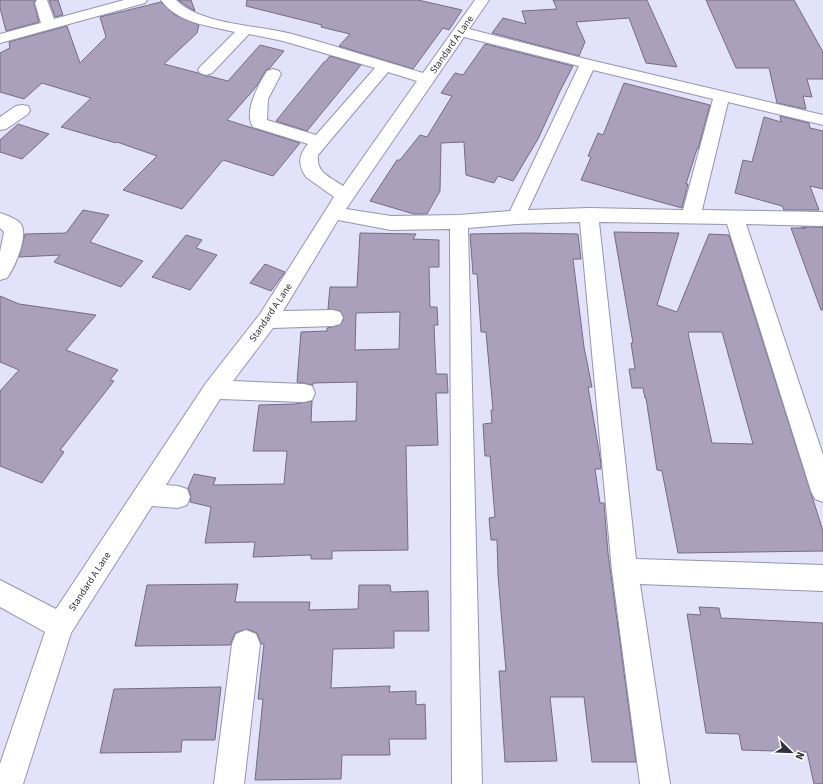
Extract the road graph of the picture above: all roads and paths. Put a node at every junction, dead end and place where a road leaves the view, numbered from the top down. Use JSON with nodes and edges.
{"nodes":[{"id":1,"x":140,"y":0,"type":"edge"},
{"id":2,"x":168,"y":0,"type":"edge"},
{"id":3,"x":482,"y":0,"type":"edge"},
{"id":4,"x":42,"y":3,"type":"dead end"},
{"id":5,"x":49,"y":25,"type":"junction"},
{"id":6,"x":245,"y":30,"type":"junction"},
{"id":7,"x":460,"y":32,"type":"junction"},
{"id":8,"x":0,"y":39,"type":"edge"},
{"id":9,"x":588,"y":64,"type":"junction"},
{"id":10,"x":385,"y":66,"type":"junction"},
{"id":11,"x":206,"y":70,"type":"dead end"},
{"id":12,"x":273,"y":74,"type":"dead end"},
{"id":13,"x":428,"y":79,"type":"junction"},
{"id":14,"x":722,"y":96,"type":"junction"},
{"id":15,"x":22,"y":110,"type":"dead end"},
{"id":16,"x":823,"y":120,"type":"edge"},
{"id":17,"x":0,"y":125,"type":"edge"},
{"id":18,"x":319,"y":142,"type":"junction"},
{"id":19,"x":345,"y":196,"type":"junction"},
{"id":20,"x":333,"y":213,"type":"junction"},
{"id":21,"x":589,"y":215,"type":"junction"},
{"id":22,"x":691,"y":216,"type":"junction"},
{"id":23,"x":516,"y":217,"type":"junction"},
{"id":24,"x":734,"y":217,"type":"junction"},
{"id":25,"x":823,"y":219,"type":"edge"},
{"id":26,"x":0,"y":220,"type":"edge"},
{"id":27,"x":459,"y":222,"type":"junction"},
{"id":28,"x":0,"y":273,"type":"edge"},
{"id":29,"x":333,"y":318,"type":"dead end"},
{"id":30,"x":267,"y":320,"type":"junction"},
{"id":31,"x":214,"y":390,"type":"junction"},
{"id":32,"x":304,"y":393,"type":"dead end"},
{"id":33,"x":823,"y":491,"type":"edge"},
{"id":34,"x":147,"y":494,"type":"junction"},
{"id":35,"x":178,"y":497,"type":"dead end"},
{"id":36,"x":624,"y":571,"type":"junction"},
{"id":37,"x":823,"y":578,"type":"edge"},
{"id":38,"x":0,"y":593,"type":"edge"},
{"id":39,"x":60,"y":626,"type":"junction"},
{"id":40,"x":246,"y":644,"type":"dead end"},
{"id":41,"x":8,"y":784,"type":"edge"},
{"id":42,"x":229,"y":784,"type":"edge"},
{"id":43,"x":468,"y":784,"type":"edge"},
{"id":44,"x":656,"y":784,"type":"edge"}],
"edges":[{"from":1,"to":5,"type":"street"},
{"from":2,"to":6,"type":"street"},
{"from":3,"to":7,"type":"street","name":"Standard A Lane"},
{"from":4,"to":5,"type":"street"},
{"from":5,"to":8,"type":"street"},
{"from":6,"to":10,"type":"street"},
{"from":6,"to":11,"type":"street"},
{"from":7,"to":9,"type":"street"},
{"from":7,"to":13,"type":"street","name":"Standard A Lane"},
{"from":9,"to":14,"type":"street"},
{"from":9,"to":23,"type":"street"},
{"from":10,"to":13,"type":"street"},
{"from":10,"to":18,"type":"street"},
{"from":12,"to":18,"type":"street"},
{"from":13,"to":19,"type":"street","name":"Standard A Lane"},
{"from":14,"to":16,"type":"street"},
{"from":14,"to":22,"type":"street"},
{"from":15,"to":17,"type":"street"},
{"from":18,"to":19,"type":"street"},
{"from":19,"to":20,"type":"street","name":"Standard A Lane"},
{"from":20,"to":27,"type":"street"},
{"from":20,"to":30,"type":"street","name":"Standard A Lane"},
{"from":21,"to":22,"type":"street"},
{"from":21,"to":23,"type":"street"},
{"from":21,"to":36,"type":"street"},
{"from":22,"to":24,"type":"street"},
{"from":23,"to":27,"type":"street"},
{"from":24,"to":25,"type":"street"},
{"from":24,"to":33,"type":"street"},
{"from":26,"to":28,"type":"street"},
{"from":27,"to":43,"type":"street"},
{"from":29,"to":30,"type":"street"},
{"from":30,"to":31,"type":"street","name":"Standard A Lane"},
{"from":31,"to":32,"type":"street"},
{"from":31,"to":34,"type":"street","name":"Standard A Lane"},
{"from":34,"to":35,"type":"street"},
{"from":34,"to":39,"type":"street","name":"Standard A Lane"},
{"from":36,"to":37,"type":"street"},
{"from":36,"to":44,"type":"street"},
{"from":38,"to":39,"type":"street"},
{"from":39,"to":41,"type":"street","name":"Standard A Lane"},
{"from":40,"to":42,"type":"street"}]}
